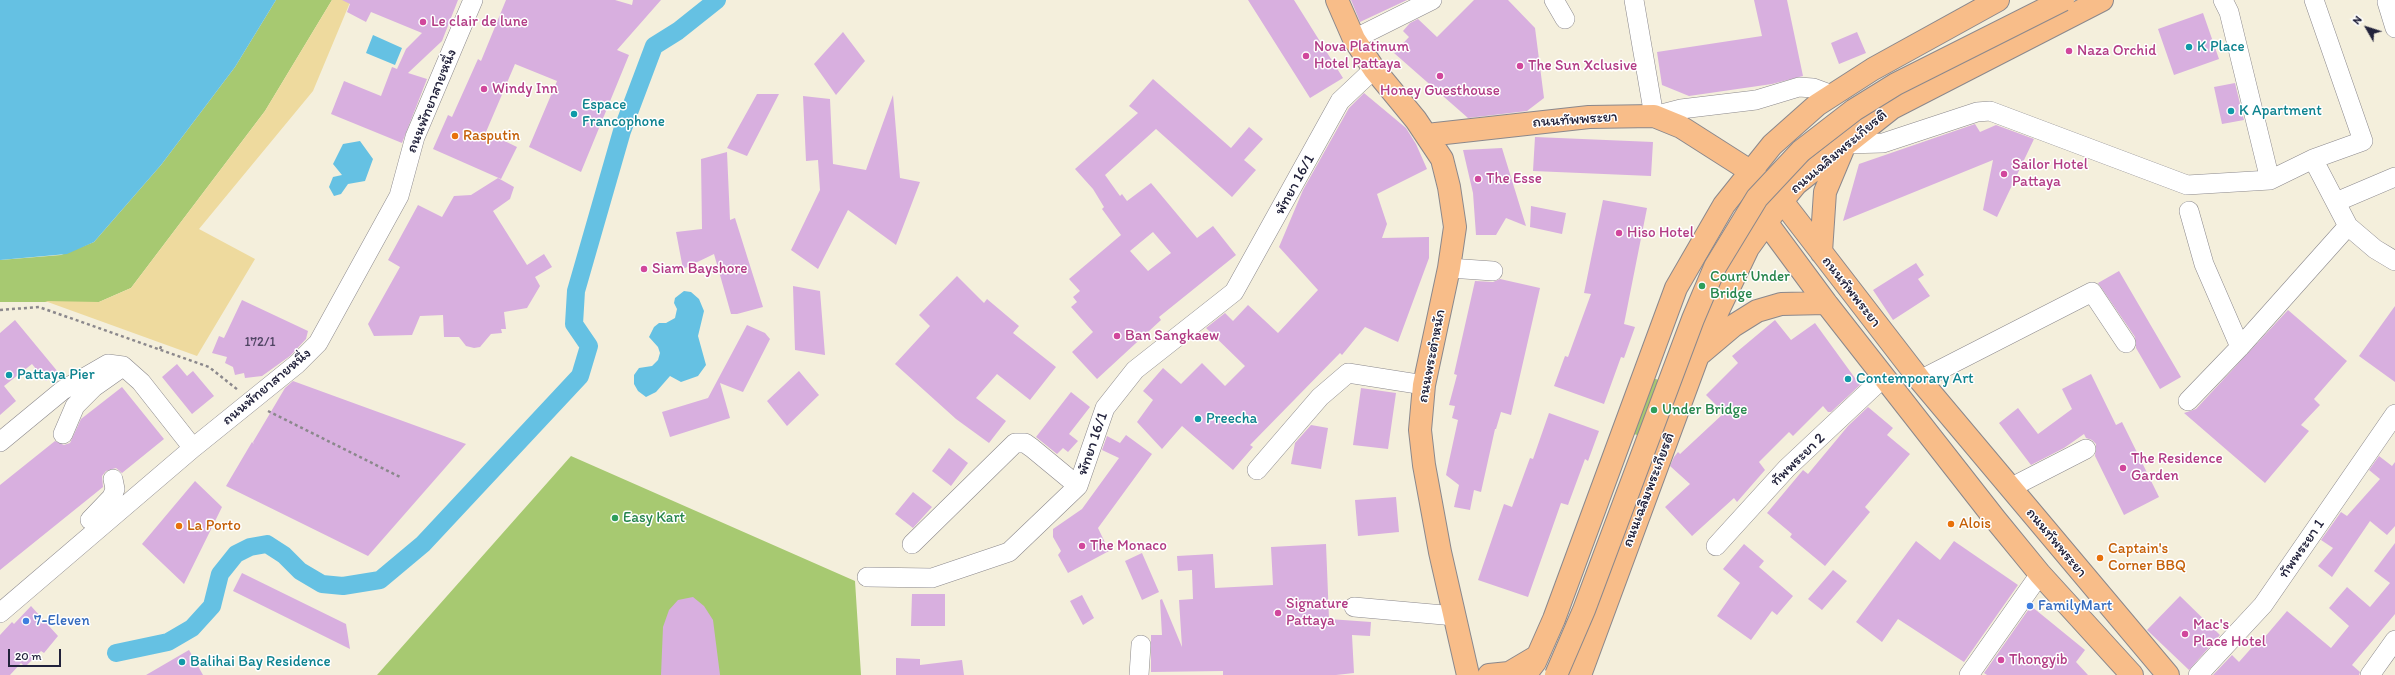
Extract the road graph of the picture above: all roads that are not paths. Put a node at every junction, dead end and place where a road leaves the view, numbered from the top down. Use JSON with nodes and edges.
{"nodes":[{"id":1,"x":473,"y":0,"type":"edge"},
{"id":2,"x":1337,"y":0,"type":"edge"},
{"id":3,"x":1432,"y":0,"type":"edge"},
{"id":4,"x":1554,"y":0,"type":"edge"},
{"id":5,"x":1634,"y":0,"type":"edge"},
{"id":6,"x":1998,"y":0,"type":"edge"},
{"id":7,"x":2063,"y":0,"type":"edge"},
{"id":8,"x":2102,"y":0,"type":"edge"},
{"id":9,"x":2223,"y":0,"type":"edge"},
{"id":10,"x":2314,"y":0,"type":"edge"},
{"id":11,"x":2387,"y":2,"type":"dead end"},
{"id":12,"x":1565,"y":19,"type":"dead end"},
{"id":13,"x":2395,"y":28,"type":"edge"},
{"id":14,"x":1354,"y":40,"type":"junction"},
{"id":15,"x":1374,"y":69,"type":"junction"},
{"id":16,"x":1873,"y":69,"type":"junction"},
{"id":17,"x":1832,"y":95,"type":"junction"},
{"id":18,"x":1892,"y":108,"type":"junction"},
{"id":19,"x":1654,"y":116,"type":"junction"},
{"id":20,"x":1427,"y":136,"type":"junction"},
{"id":21,"x":1845,"y":144,"type":"junction"},
{"id":22,"x":2313,"y":159,"type":"junction"},
{"id":23,"x":2395,"y":177,"type":"edge"},
{"id":24,"x":1744,"y":180,"type":"junction"},
{"id":25,"x":2270,"y":180,"type":"junction"},
{"id":26,"x":1782,"y":200,"type":"junction"},
{"id":27,"x":2336,"y":202,"type":"junction"},
{"id":28,"x":2189,"y":211,"type":"dead end"},
{"id":29,"x":1766,"y":221,"type":"junction"},
{"id":30,"x":2348,"y":226,"type":"junction"},
{"id":31,"x":1821,"y":252,"type":"junction"},
{"id":32,"x":2395,"y":261,"type":"edge"},
{"id":33,"x":1449,"y":268,"type":"junction"},
{"id":34,"x":1493,"y":271,"type":"dead end"},
{"id":35,"x":1826,"y":303,"type":"junction"},
{"id":36,"x":1661,"y":327,"type":"junction"},
{"id":37,"x":1887,"y":338,"type":"junction"},
{"id":38,"x":2126,"y":343,"type":"dead end"},
{"id":39,"x":2240,"y":347,"type":"junction"},
{"id":40,"x":1702,"y":348,"type":"junction"},
{"id":41,"x":1867,"y":356,"type":"junction"},
{"id":42,"x":124,"y":366,"type":"junction"},
{"id":43,"x":1884,"y":377,"type":"junction"},
{"id":44,"x":1920,"y":380,"type":"junction"},
{"id":45,"x":1424,"y":385,"type":"junction"},
{"id":46,"x":2188,"y":401,"type":"dead end"},
{"id":47,"x":2395,"y":414,"type":"edge"},
{"id":48,"x":63,"y":434,"type":"dead end"},
{"id":49,"x":0,"y":442,"type":"edge"},
{"id":50,"x":193,"y":448,"type":"junction"},
{"id":51,"x":2086,"y":449,"type":"dead end"},
{"id":52,"x":1257,"y":470,"type":"dead end"},
{"id":53,"x":113,"y":479,"type":"dead end"},
{"id":54,"x":1078,"y":486,"type":"junction"},
{"id":55,"x":2010,"y":488,"type":"junction"},
{"id":56,"x":912,"y":544,"type":"dead end"},
{"id":57,"x":1716,"y":546,"type":"dead end"},
{"id":58,"x":2040,"y":574,"type":"junction"},
{"id":59,"x":867,"y":577,"type":"dead end"},
{"id":60,"x":0,"y":601,"type":"edge"},
{"id":61,"x":1354,"y":607,"type":"dead end"},
{"id":62,"x":0,"y":613,"type":"edge"},
{"id":63,"x":1456,"y":616,"type":"junction"},
{"id":64,"x":1554,"y":619,"type":"junction"},
{"id":65,"x":1594,"y":638,"type":"junction"},
{"id":66,"x":2395,"y":640,"type":"edge"},
{"id":67,"x":1141,"y":645,"type":"dead end"},
{"id":68,"x":1538,"y":656,"type":"junction"},
{"id":69,"x":1466,"y":665,"type":"edge"},
{"id":70,"x":1140,"y":675,"type":"edge"},
{"id":71,"x":1489,"y":675,"type":"edge"},
{"id":72,"x":1525,"y":675,"type":"edge"},
{"id":73,"x":1556,"y":675,"type":"edge"},
{"id":74,"x":1580,"y":675,"type":"edge"},
{"id":75,"x":1969,"y":675,"type":"edge"},
{"id":76,"x":2132,"y":675,"type":"edge"},
{"id":77,"x":2168,"y":675,"type":"edge"},
{"id":78,"x":2198,"y":675,"type":"edge"},
{"id":79,"x":2370,"y":675,"type":"edge"}],
"edges":[{"from":1,"to":50,"type":"street","name":"ถนนพัทยาสายหนึ่ง"},
{"from":2,"to":14,"type":"main road","name":"ถนนพระตำหนัก"},
{"from":3,"to":14,"type":"street"},
{"from":4,"to":12,"type":"street"},
{"from":5,"to":19,"type":"street"},
{"from":6,"to":16,"type":"main road"},
{"from":7,"to":73,"type":"main road","bridge":true},
{"from":8,"to":18,"type":"main road","name":"ถนนเฉลิมพระเกียรติ"},
{"from":9,"to":25,"type":"street"},
{"from":10,"to":22,"type":"street"},
{"from":11,"to":13,"type":"street"},
{"from":14,"to":15,"type":"main road","name":"ถนนพระตำหนัก"},
{"from":15,"to":20,"type":"main road","name":"ถนนพระตำหนัก"},
{"from":15,"to":54,"type":"street","name":"พัทยา 16/1"},
{"from":16,"to":17,"type":"main road"},
{"from":16,"to":18,"type":"main road"},
{"from":17,"to":19,"type":"street"},
{"from":17,"to":24,"type":"main road"},
{"from":18,"to":21,"type":"main road","name":"ถนนเฉลิมพระเกียรติ"},
{"from":19,"to":20,"type":"main road","name":"ถนนทัพพระยา"},
{"from":19,"to":24,"type":"main road","name":"ถนนทัพพระยา"},
{"from":20,"to":33,"type":"main road","name":"ถนนพระตำหนัก"},
{"from":21,"to":25,"type":"street"},
{"from":21,"to":26,"type":"main road","name":"ถนนเฉลิมพระเกียรติ"},
{"from":21,"to":31,"type":"main road"},
{"from":22,"to":25,"type":"street"},
{"from":22,"to":27,"type":"street"},
{"from":23,"to":27,"type":"street"},
{"from":24,"to":26,"type":"main road","name":"ถนนทัพพระยา"},
{"from":24,"to":29,"type":"main road","name":"ถนนทัพพระยา"},
{"from":24,"to":36,"type":"main road"},
{"from":26,"to":29,"type":"main road","name":"ถนนเฉลิมพระเกียรติ"},
{"from":26,"to":31,"type":"main road","name":"ถนนทัพพระยา"},
{"from":27,"to":30,"type":"street"},
{"from":28,"to":39,"type":"street"},
{"from":29,"to":35,"type":"main road","name":"ถนนทัพพระยา"},
{"from":29,"to":40,"type":"main road","name":"ถนนเฉลิมพระเกียรติ"},
{"from":30,"to":32,"type":"street"},
{"from":30,"to":39,"type":"street"},
{"from":31,"to":37,"type":"main road","name":"ถนนทัพพระยา"},
{"from":33,"to":34,"type":"street"},
{"from":33,"to":45,"type":"main road","name":"ถนนพระตำหนัก"},
{"from":35,"to":40,"type":"main road"},
{"from":35,"to":41,"type":"main road","name":"ถนนทัพพระยา"},
{"from":36,"to":40,"type":"main road"},
{"from":36,"to":64,"type":"main road"},
{"from":37,"to":41,"type":"street"},
{"from":37,"to":44,"type":"main road","name":"ถนนทัพพระยา"},
{"from":38,"to":44,"type":"street"},
{"from":39,"to":46,"type":"street"},
{"from":40,"to":65,"type":"main road","name":"ถนนเฉลิมพระเกียรติ"},
{"from":41,"to":43,"type":"main road","name":"ถนนทัพพระยา"},
{"from":42,"to":48,"type":"street"},
{"from":42,"to":49,"type":"street"},
{"from":42,"to":50,"type":"street"},
{"from":43,"to":57,"type":"street","name":"ทัพพระยา 2"},
{"from":43,"to":58,"type":"main road","name":"ถนนทัพพระยา"},
{"from":44,"to":55,"type":"main road","name":"ถนนทัพพระยา"},
{"from":45,"to":52,"type":"street"},
{"from":45,"to":63,"type":"main road","name":"ถนนพระตำหนัก"},
{"from":47,"to":78,"type":"street","name":"ทัพพระยา 1"},
{"from":50,"to":62,"type":"street","name":"ถนนพัทยาสายหนึ่ง"},
{"from":51,"to":55,"type":"street"},
{"from":53,"to":60,"type":"street"},
{"from":54,"to":56,"type":"street"},
{"from":54,"to":59,"type":"street","name":"พัทยา 16/1"},
{"from":55,"to":77,"type":"main road","name":"ถนนทัพพระยา"},
{"from":58,"to":75,"type":"street"},
{"from":58,"to":76,"type":"main road","name":"ถนนทัพพระยา"},
{"from":61,"to":63,"type":"street"},
{"from":63,"to":69,"type":"main road","name":"ถนนพระตำหนัก"},
{"from":64,"to":65,"type":"main road"},
{"from":64,"to":68,"type":"main road"},
{"from":65,"to":74,"type":"main road","name":"ถนนเฉลิมพระเกียรติ"},
{"from":66,"to":79,"type":"street"},
{"from":67,"to":70,"type":"street"},
{"from":68,"to":71,"type":"main road"},
{"from":68,"to":72,"type":"main road"},
{"from":69,"to":71,"type":"main road"}]}
